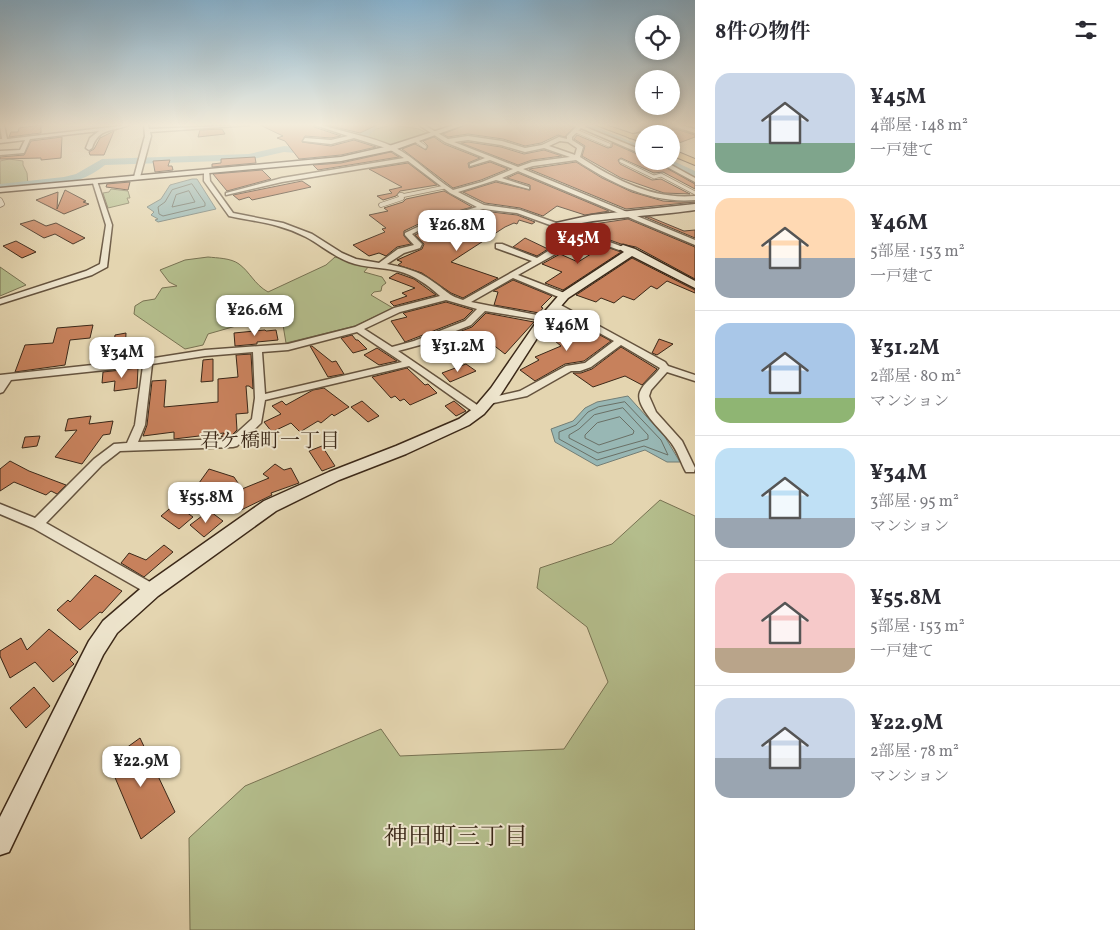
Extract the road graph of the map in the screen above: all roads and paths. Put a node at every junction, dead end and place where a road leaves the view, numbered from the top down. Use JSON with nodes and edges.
{"nodes":[{"id":1,"x":139,"y":168,"type":"edge"},
{"id":2,"x":237,"y":168,"type":"edge"},
{"id":3,"x":352,"y":168,"type":"edge"},
{"id":4,"x":421,"y":168,"type":"edge"},
{"id":5,"x":594,"y":168,"type":"edge"},
{"id":6,"x":637,"y":168,"type":"edge"},
{"id":7,"x":518,"y":169,"type":"joint"},
{"id":8,"x":676,"y":170,"type":"edge"},
{"id":9,"x":207,"y":171,"type":"junction"},
{"id":10,"x":137,"y":177,"type":"junction"},
{"id":11,"x":495,"y":178,"type":"junction"},
{"id":12,"x":695,"y":180,"type":"edge"},
{"id":13,"x":94,"y":181,"type":"junction"},
{"id":14,"x":445,"y":187,"type":"junction"},
{"id":15,"x":527,"y":188,"type":"dead end"},
{"id":16,"x":0,"y":190,"type":"edge"},
{"id":17,"x":452,"y":192,"type":"junction"},
{"id":18,"x":695,"y":193,"type":"edge"},
{"id":19,"x":228,"y":194,"type":"dead end"},
{"id":20,"x":695,"y":198,"type":"edge"},
{"id":21,"x":0,"y":200,"type":"edge"},
{"id":22,"x":0,"y":205,"type":"edge"},
{"id":23,"x":381,"y":205,"type":"dead end"},
{"id":24,"x":483,"y":207,"type":"junction"},
{"id":25,"x":695,"y":207,"type":"edge"},
{"id":26,"x":629,"y":215,"type":"junction"},
{"id":27,"x":436,"y":221,"type":"junction"},
{"id":28,"x":559,"y":225,"type":"junction"},
{"id":29,"x":577,"y":232,"type":"junction"},
{"id":30,"x":469,"y":234,"type":"dead end"},
{"id":31,"x":695,"y":243,"type":"edge"},
{"id":32,"x":499,"y":246,"type":"dead end"},
{"id":33,"x":627,"y":250,"type":"junction"},
{"id":34,"x":538,"y":260,"type":"junction"},
{"id":35,"x":379,"y":266,"type":"junction"},
{"id":36,"x":512,"y":275,"type":"junction"},
{"id":37,"x":695,"y":285,"type":"edge"},
{"id":38,"x":446,"y":297,"type":"junction"},
{"id":39,"x":560,"y":301,"type":"junction"},
{"id":40,"x":0,"y":302,"type":"edge"},
{"id":41,"x":465,"y":302,"type":"junction"},
{"id":42,"x":483,"y":308,"type":"junction"},
{"id":43,"x":544,"y":319,"type":"junction"},
{"id":44,"x":358,"y":329,"type":"junction"},
{"id":45,"x":620,"y":341,"type":"junction"},
{"id":46,"x":257,"y":350,"type":"junction"},
{"id":47,"x":390,"y":350,"type":"junction"},
{"id":48,"x":148,"y":362,"type":"junction"},
{"id":49,"x":411,"y":363,"type":"junction"},
{"id":50,"x":665,"y":368,"type":"junction"},
{"id":51,"x":4,"y":378,"type":"edge"},
{"id":52,"x":695,"y":378,"type":"edge"},
{"id":53,"x":0,"y":390,"type":"edge"},
{"id":54,"x":260,"y":398,"type":"junction"},
{"id":55,"x":484,"y":406,"type":"junction"},
{"id":56,"x":130,"y":446,"type":"junction"},
{"id":57,"x":692,"y":471,"type":"edge"},
{"id":58,"x":0,"y":509,"type":"edge"},
{"id":59,"x":37,"y":524,"type":"junction"},
{"id":60,"x":152,"y":590,"type":"junction"},
{"id":61,"x":0,"y":843,"type":"edge"}],
"edges":[{"from":1,"to":10,"type":"street"},
{"from":2,"to":9,"type":"street"},
{"from":3,"to":19,"type":"street"},
{"from":4,"to":14,"type":"street"},
{"from":5,"to":20,"type":"street"},
{"from":6,"to":18,"type":"lane"},
{"from":7,"to":11,"type":"street"},
{"from":7,"to":26,"type":"street"},
{"from":8,"to":12,"type":"street"},
{"from":9,"to":10,"type":"street"},
{"from":9,"to":35,"type":"street"},
{"from":10,"to":13,"type":"street"},
{"from":11,"to":15,"type":"street"},
{"from":11,"to":17,"type":"street"},
{"from":13,"to":16,"type":"street"},
{"from":13,"to":40,"type":"street"},
{"from":14,"to":17,"type":"street"},
{"from":14,"to":23,"type":"lane"},
{"from":17,"to":24,"type":"street"},
{"from":21,"to":22,"type":"lane"},
{"from":24,"to":27,"type":"street"},
{"from":24,"to":28,"type":"street"},
{"from":25,"to":26,"type":"street"},
{"from":26,"to":28,"type":"street"},
{"from":26,"to":31,"type":"street"},
{"from":27,"to":30,"type":"street"},
{"from":27,"to":35,"type":"street"},
{"from":28,"to":29,"type":"street"},
{"from":29,"to":33,"type":"street"},
{"from":29,"to":34,"type":"street"},
{"from":32,"to":34,"type":"street"},
{"from":33,"to":37,"type":"street"},
{"from":33,"to":39,"type":"street"},
{"from":34,"to":36,"type":"street"},
{"from":35,"to":38,"type":"street"},
{"from":36,"to":39,"type":"street"},
{"from":36,"to":41,"type":"street"},
{"from":38,"to":41,"type":"street"},
{"from":38,"to":44,"type":"street"},
{"from":39,"to":43,"type":"street"},
{"from":39,"to":45,"type":"street"},
{"from":41,"to":42,"type":"street"},
{"from":42,"to":43,"type":"street"},
{"from":42,"to":47,"type":"street"},
{"from":43,"to":55,"type":"street"},
{"from":44,"to":46,"type":"street"},
{"from":44,"to":47,"type":"street"},
{"from":45,"to":50,"type":"street"},
{"from":45,"to":55,"type":"street"},
{"from":46,"to":48,"type":"street"},
{"from":46,"to":54,"type":"street"},
{"from":47,"to":49,"type":"street"},
{"from":48,"to":51,"type":"street"},
{"from":48,"to":56,"type":"street"},
{"from":49,"to":54,"type":"street"},
{"from":49,"to":55,"type":"street"},
{"from":50,"to":52,"type":"street"},
{"from":50,"to":57,"type":"street"},
{"from":51,"to":53,"type":"street"},
{"from":54,"to":56,"type":"street"},
{"from":55,"to":60,"type":"street"},
{"from":56,"to":59,"type":"street"},
{"from":58,"to":59,"type":"street"},
{"from":59,"to":60,"type":"street"},
{"from":60,"to":61,"type":"street"}]}
